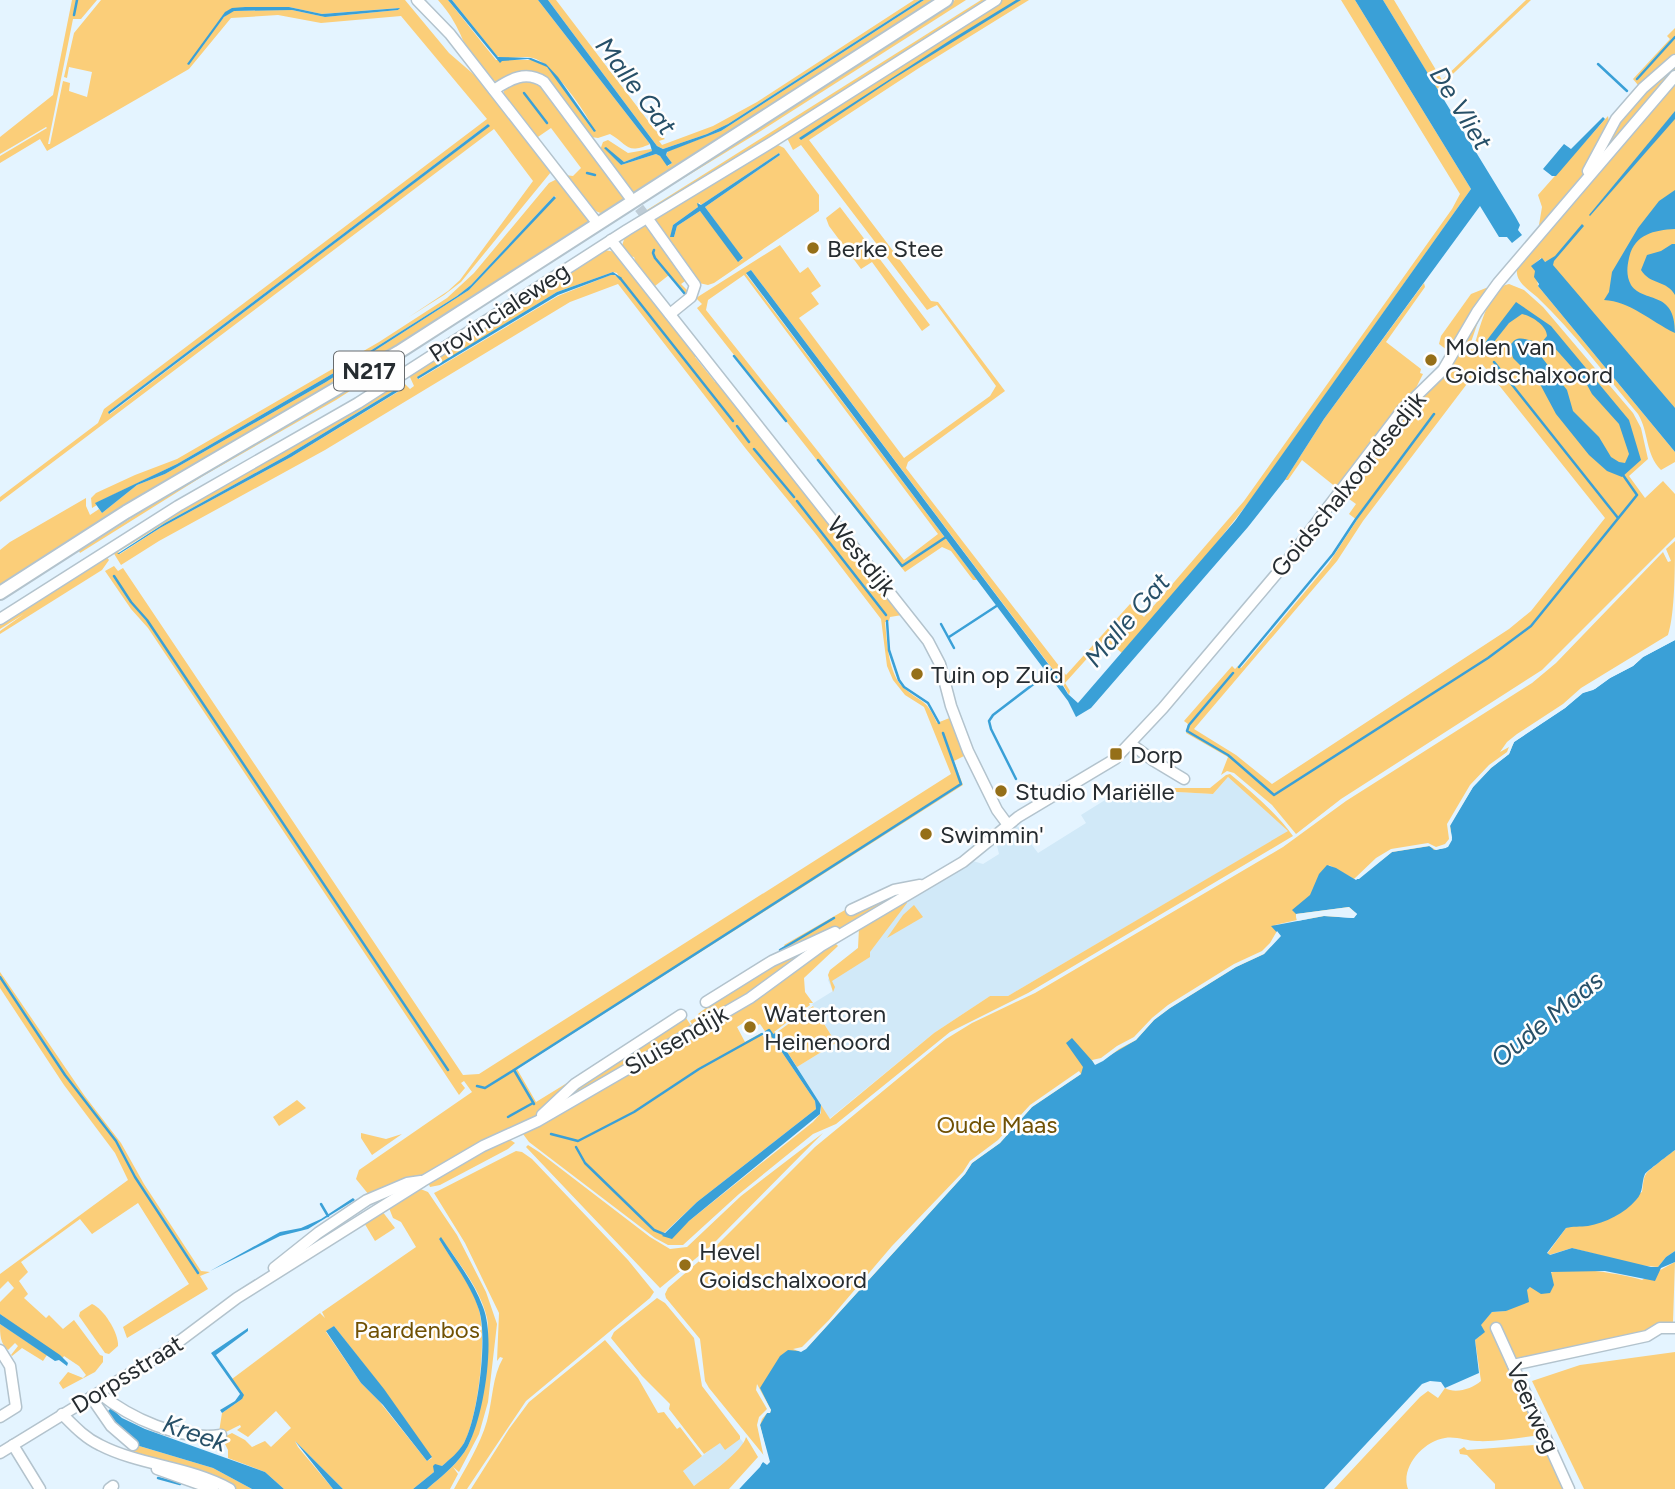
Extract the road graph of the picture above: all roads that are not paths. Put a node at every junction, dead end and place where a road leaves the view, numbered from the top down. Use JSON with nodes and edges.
{"nodes":[{"id":1,"x":417,"y":0,"type":"edge"},
{"id":2,"x":946,"y":0,"type":"edge"},
{"id":3,"x":996,"y":0,"type":"edge"},
{"id":4,"x":1675,"y":60,"type":"edge"},
{"id":5,"x":1675,"y":76,"type":"edge"},
{"id":6,"x":494,"y":90,"type":"junction"},
{"id":7,"x":1583,"y":185,"type":"junction"},
{"id":8,"x":629,"y":196,"type":"tunnel mouth"},
{"id":9,"x":650,"y":222,"type":"tunnel mouth"},
{"id":10,"x":598,"y":224,"type":"junction"},
{"id":11,"x":611,"y":240,"type":"junction"},
{"id":12,"x":670,"y":314,"type":"junction"},
{"id":13,"x":154,"y":497,"type":"junction"},
{"id":14,"x":0,"y":593,"type":"edge"},
{"id":15,"x":0,"y":599,"type":"edge"},
{"id":16,"x":0,"y":619,"type":"edge"},
{"id":17,"x":1131,"y":744,"type":"junction"},
{"id":18,"x":1184,"y":779,"type":"dead end"},
{"id":19,"x":1008,"y":825,"type":"junction"},
{"id":20,"x":924,"y":885,"type":"junction"},
{"id":21,"x":851,"y":910,"type":"dead end"},
{"id":22,"x":845,"y":931,"type":"junction"},
{"id":23,"x":706,"y":1002,"type":"dead end"},
{"id":24,"x":681,"y":1015,"type":"dead end"},
{"id":25,"x":538,"y":1121,"type":"junction"},
{"id":26,"x":423,"y":1181,"type":"junction"},
{"id":27,"x":384,"y":1205,"type":"joint"},
{"id":28,"x":250,"y":1289,"type":"junction"},
{"id":29,"x":1496,"y":1328,"type":"dead end"},
{"id":30,"x":1675,"y":1328,"type":"edge"},
{"id":31,"x":0,"y":1350,"type":"edge"},
{"id":32,"x":1513,"y":1365,"type":"junction"},
{"id":33,"x":99,"y":1396,"type":"junction"},
{"id":34,"x":62,"y":1414,"type":"junction"},
{"id":35,"x":0,"y":1417,"type":"edge"},
{"id":36,"x":221,"y":1435,"type":"dead end"},
{"id":37,"x":13,"y":1445,"type":"junction"},
{"id":38,"x":130,"y":1450,"type":"junction"},
{"id":39,"x":0,"y":1451,"type":"edge"},
{"id":40,"x":40,"y":1489,"type":"edge"},
{"id":41,"x":213,"y":1489,"type":"edge"},
{"id":42,"x":230,"y":1489,"type":"edge"},
{"id":43,"x":1569,"y":1489,"type":"edge"}],
"edges":[{"from":1,"to":6,"type":"street"},
{"from":2,"to":10,"type":"main road","name":"Provincialeweg","number":"N217"},
{"from":3,"to":11,"type":"street","name":"Provincialeweg"},
{"from":4,"to":7,"type":"street","name":"Goidschalxoordsedijk"},
{"from":5,"to":7,"type":"street","name":"Goidschalxoordsedijk"},
{"from":6,"to":8,"type":"street"},
{"from":6,"to":10,"type":"street"},
{"from":7,"to":17,"type":"street","name":"Goidschalxoordsedijk"},
{"from":9,"to":12,"type":"street"},
{"from":10,"to":13,"type":"main road","name":"Provincialeweg","number":"N217"},
{"from":11,"to":12,"type":"street","name":"Westdijk"},
{"from":11,"to":16,"type":"street","name":"Provincialeweg"},
{"from":12,"to":19,"type":"street","name":"Westdijk"},
{"from":13,"to":14,"type":"main road","name":"Provincialeweg","number":"N217"},
{"from":13,"to":15,"type":"main road","name":"Provincialeweg","number":"N217"},
{"from":17,"to":18,"type":"street"},
{"from":17,"to":19,"type":"street","name":"Goidschalxoordsedijk"},
{"from":19,"to":20,"type":"street","name":"Sluisendijk"},
{"from":20,"to":21,"type":"street","name":"Sluisendijk"},
{"from":20,"to":22,"type":"street","name":"Sluisendijk"},
{"from":22,"to":23,"type":"street","name":"Sluisendijk"},
{"from":22,"to":25,"type":"street","name":"Sluisendijk"},
{"from":24,"to":25,"type":"street","name":"Sluisendijk"},
{"from":25,"to":26,"type":"street","name":"Sluisendijk"},
{"from":26,"to":27,"type":"street","name":"Sluisendijk"},
{"from":26,"to":28,"type":"street","name":"Dorpsstraat"},
{"from":27,"to":28,"type":"street","name":"Dorpsstraat"},
{"from":28,"to":33,"type":"street","name":"Dorpsstraat"},
{"from":29,"to":32,"type":"street","name":"Veerweg"},
{"from":30,"to":32,"type":"street"},
{"from":31,"to":35,"type":"street"},
{"from":32,"to":43,"type":"street","name":"Veerweg"},
{"from":33,"to":34,"type":"street","name":"Dorpsstraat"},
{"from":33,"to":36,"type":"street"},
{"from":33,"to":38,"type":"street"},
{"from":34,"to":37,"type":"street","name":"Dorpsstraat"},
{"from":34,"to":38,"type":"street"},
{"from":37,"to":39,"type":"street","name":"Dorpsstraat"},
{"from":37,"to":40,"type":"street"},
{"from":38,"to":41,"type":"street"},
{"from":38,"to":42,"type":"street"}]}
